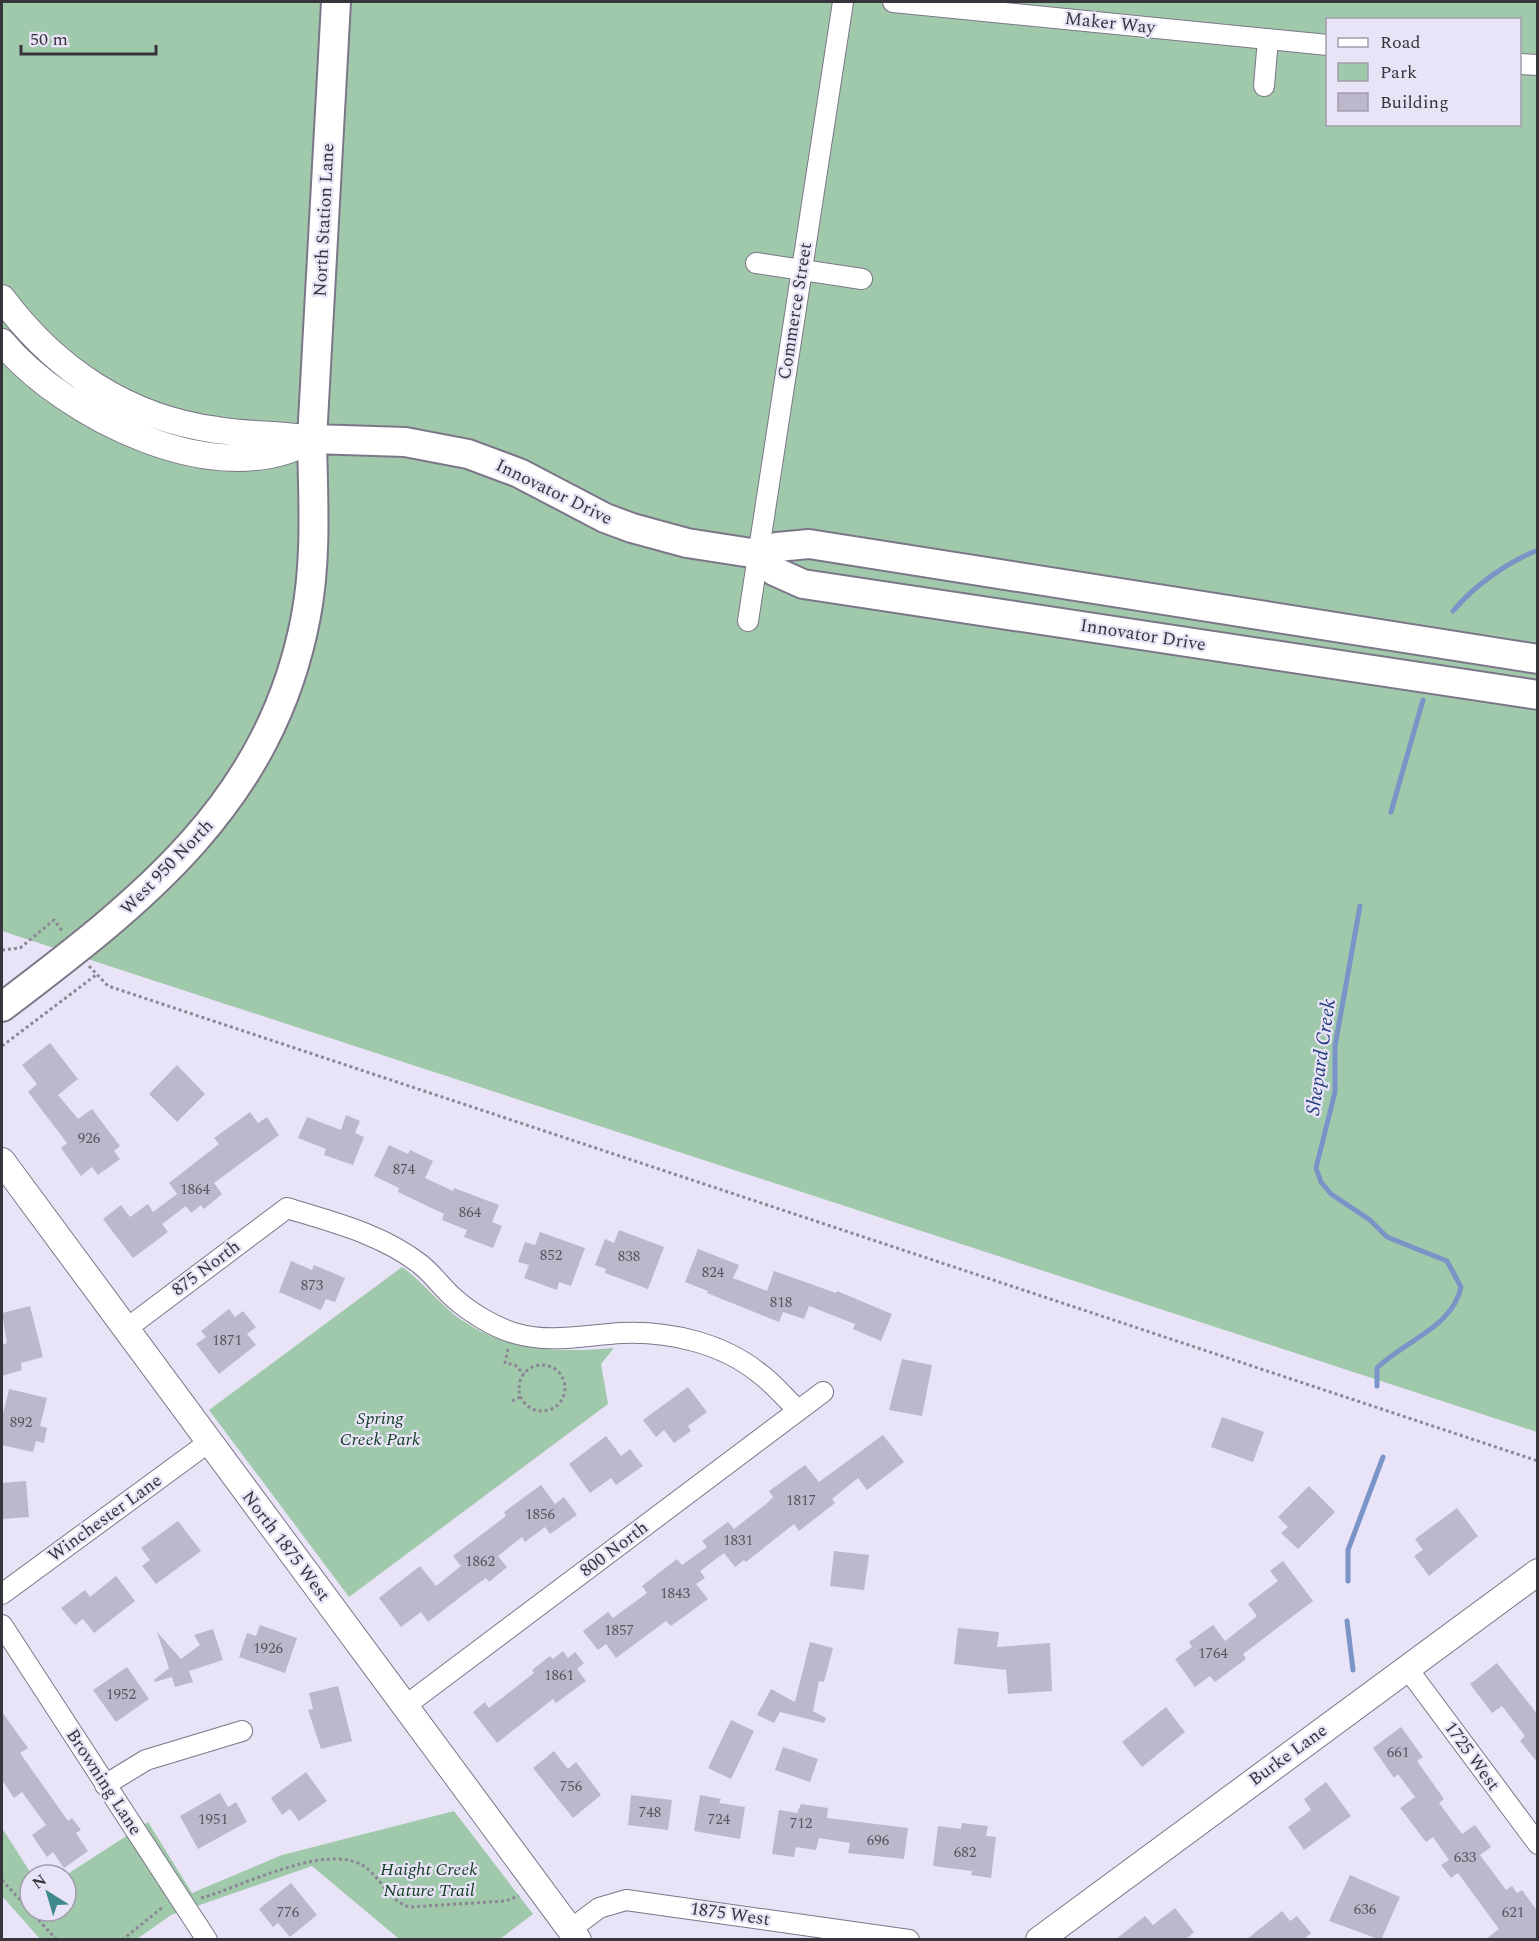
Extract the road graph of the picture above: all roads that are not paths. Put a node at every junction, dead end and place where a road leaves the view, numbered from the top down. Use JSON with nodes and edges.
{"nodes":[{"id":1,"x":336,"y":2,"type":"edge"},
{"id":2,"x":843,"y":2,"type":"edge"},
{"id":3,"x":893,"y":2,"type":"edge"},
{"id":4,"x":1268,"y":39,"type":"junction"},
{"id":5,"x":1326,"y":45,"type":"edge"},
{"id":6,"x":1521,"y":64,"type":"edge"},
{"id":7,"x":1538,"y":65,"type":"edge"},
{"id":8,"x":1264,"y":86,"type":"dead end"},
{"id":9,"x":756,"y":262,"type":"dead end"},
{"id":10,"x":802,"y":270,"type":"junction"},
{"id":11,"x":862,"y":279,"type":"dead end"},
{"id":12,"x":2,"y":298,"type":"edge"},
{"id":13,"x":2,"y":342,"type":"edge"},
{"id":14,"x":312,"y":439,"type":"junction"},
{"id":15,"x":758,"y":554,"type":"junction"},
{"id":16,"x":748,"y":621,"type":"dead end"},
{"id":17,"x":1538,"y":658,"type":"edge"},
{"id":18,"x":1538,"y":695,"type":"edge"},
{"id":19,"x":2,"y":1007,"type":"edge"},
{"id":20,"x":2,"y":1161,"type":"edge"},
{"id":21,"x":126,"y":1329,"type":"junction"},
{"id":22,"x":823,"y":1392,"type":"dead end"},
{"id":23,"x":798,"y":1410,"type":"junction"},
{"id":24,"x":209,"y":1442,"type":"junction"},
{"id":25,"x":1538,"y":1572,"type":"edge"},
{"id":26,"x":2,"y":1594,"type":"edge"},
{"id":27,"x":2,"y":1625,"type":"edge"},
{"id":28,"x":1407,"y":1668,"type":"junction"},
{"id":29,"x":405,"y":1706,"type":"junction"},
{"id":30,"x":242,"y":1731,"type":"dead end"},
{"id":31,"x":105,"y":1785,"type":"junction"},
{"id":32,"x":1538,"y":1844,"type":"edge"},
{"id":33,"x":574,"y":1934,"type":"edge"},
{"id":34,"x":207,"y":1940,"type":"edge"},
{"id":35,"x":909,"y":1940,"type":"edge"},
{"id":36,"x":1039,"y":1940,"type":"edge"}],
"edges":[{"from":1,"to":14,"type":"main road","name":"North Station Lane"},
{"from":2,"to":10,"type":"street","name":"Commerce Street"},
{"from":3,"to":4,"type":"street","name":"Maker Way"},
{"from":4,"to":5,"type":"street","name":"Maker Way"},
{"from":4,"to":8,"type":"street"},
{"from":6,"to":7,"type":"street"},
{"from":9,"to":10,"type":"street"},
{"from":10,"to":11,"type":"street"},
{"from":10,"to":15,"type":"street","name":"Commerce Street"},
{"from":12,"to":14,"type":"street","name":"Innovator Drive"},
{"from":13,"to":14,"type":"street","name":"Innovator Drive"},
{"from":14,"to":15,"type":"main road","name":"Innovator Drive"},
{"from":14,"to":19,"type":"main road","name":"West 950 North"},
{"from":15,"to":16,"type":"street","name":"Commerce Street"},
{"from":15,"to":17,"type":"main road","name":"Innovator Drive"},
{"from":15,"to":18,"type":"main road","name":"Innovator Drive"},
{"from":20,"to":21,"type":"street","name":"North 1875 West"},
{"from":21,"to":23,"type":"street","name":"875 North"},
{"from":21,"to":24,"type":"street","name":"North 1875 West"},
{"from":22,"to":23,"type":"street","name":"800 North"},
{"from":23,"to":29,"type":"street","name":"800 North"},
{"from":24,"to":26,"type":"street","name":"Winchester Lane"},
{"from":24,"to":29,"type":"street","name":"North 1875 West"},
{"from":25,"to":28,"type":"street","name":"Burke Lane"},
{"from":27,"to":31,"type":"street","name":"Browning Lane"},
{"from":28,"to":32,"type":"street","name":"1725 West"},
{"from":28,"to":36,"type":"street","name":"Burke Lane"},
{"from":29,"to":33,"type":"street","name":"North 1875 West"},
{"from":30,"to":31,"type":"street"},
{"from":31,"to":34,"type":"street","name":"Browning Lane"},
{"from":33,"to":35,"type":"street","name":"1875 West"}]}
